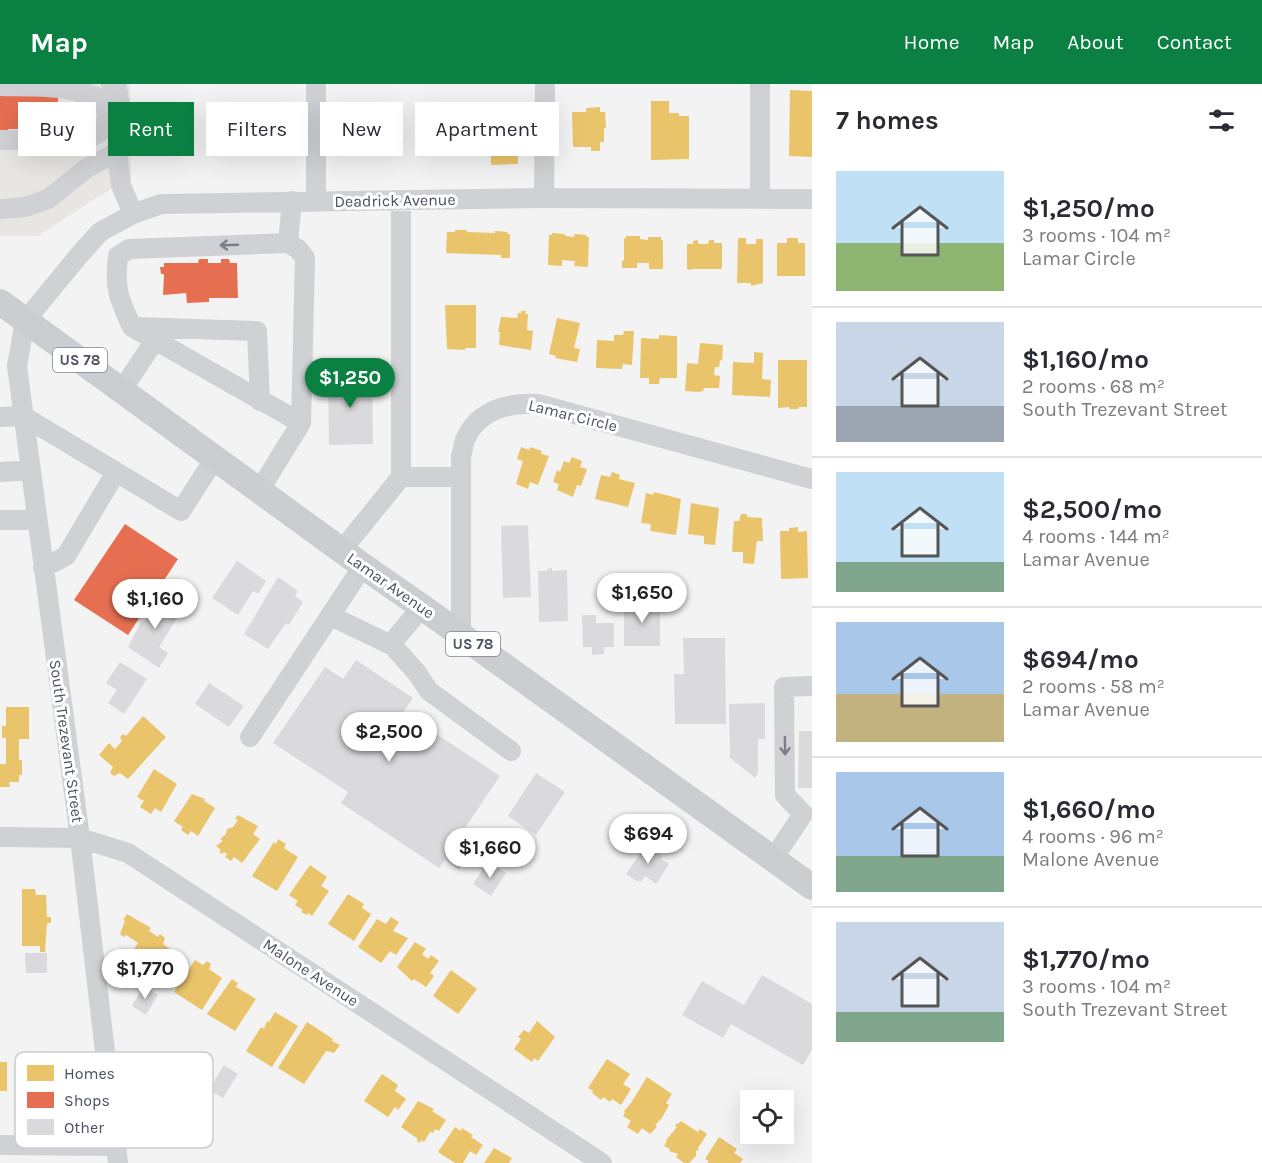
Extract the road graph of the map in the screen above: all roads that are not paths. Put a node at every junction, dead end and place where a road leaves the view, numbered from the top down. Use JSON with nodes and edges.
{"nodes":[{"id":1,"x":111,"y":84,"type":"edge"},
{"id":2,"x":316,"y":84,"type":"edge"},
{"id":3,"x":545,"y":84,"type":"edge"},
{"id":4,"x":760,"y":84,"type":"edge"},
{"id":5,"x":0,"y":86,"type":"edge"},
{"id":6,"x":120,"y":102,"type":"edge"},
{"id":7,"x":0,"y":140,"type":"edge"},
{"id":8,"x":0,"y":149,"type":"edge"},
{"id":9,"x":108,"y":152,"type":"edge"},
{"id":10,"x":110,"y":156,"type":"edge"},
{"id":11,"x":117,"y":156,"type":"edge"},
{"id":12,"x":544,"y":198,"type":"junction"},
{"id":13,"x":760,"y":199,"type":"junction"},
{"id":14,"x":812,"y":199,"type":"edge"},
{"id":15,"x":401,"y":200,"type":"junction"},
{"id":16,"x":292,"y":201,"type":"junction"},
{"id":17,"x":316,"y":201,"type":"junction"},
{"id":18,"x":0,"y":209,"type":"edge"},
{"id":19,"x":133,"y":214,"type":"junction"},
{"id":20,"x":288,"y":243,"type":"junction"},
{"id":21,"x":0,"y":302,"type":"edge"},
{"id":22,"x":25,"y":321,"type":"junction"},
{"id":23,"x":132,"y":327,"type":"junction"},
{"id":24,"x":155,"y":340,"type":"junction"},
{"id":25,"x":122,"y":390,"type":"junction"},
{"id":26,"x":260,"y":401,"type":"junction"},
{"id":27,"x":23,"y":416,"type":"junction"},
{"id":28,"x":0,"y":417,"type":"edge"},
{"id":29,"x":301,"y":423,"type":"junction"},
{"id":30,"x":215,"y":458,"type":"junction"},
{"id":31,"x":30,"y":470,"type":"junction"},
{"id":32,"x":0,"y":472,"type":"edge"},
{"id":33,"x":116,"y":472,"type":"junction"},
{"id":34,"x":401,"y":477,"type":"junction"},
{"id":35,"x":461,"y":477,"type":"junction"},
{"id":36,"x":812,"y":479,"type":"edge"},
{"id":37,"x":259,"y":491,"type":"junction"},
{"id":38,"x":0,"y":520,"type":"edge"},
{"id":39,"x":36,"y":520,"type":"junction"},
{"id":40,"x":342,"y":550,"type":"junction"},
{"id":41,"x":363,"y":566,"type":"junction"},
{"id":42,"x":43,"y":568,"type":"junction"},
{"id":43,"x":422,"y":606,"type":"junction"},
{"id":44,"x":331,"y":616,"type":"junction"},
{"id":45,"x":461,"y":635,"type":"junction"},
{"id":46,"x":393,"y":646,"type":"junction"},
{"id":47,"x":812,"y":686,"type":"edge"},
{"id":48,"x":250,"y":737,"type":"dead end"},
{"id":49,"x":511,"y":752,"type":"dead end"},
{"id":50,"x":0,"y":837,"type":"edge"},
{"id":51,"x":80,"y":838,"type":"junction"},
{"id":52,"x":773,"y":859,"type":"junction"},
{"id":53,"x":812,"y":888,"type":"edge"},
{"id":54,"x":105,"y":1052,"type":"edge"},
{"id":55,"x":0,"y":1145,"type":"edge"},
{"id":56,"x":15,"y":1146,"type":"edge"},
{"id":57,"x":39,"y":1148,"type":"edge"},
{"id":58,"x":117,"y":1154,"type":"edge"},
{"id":59,"x":602,"y":1163,"type":"edge"}],
"edges":[{"from":1,"to":6,"type":"street"},
{"from":2,"to":17,"type":"street"},
{"from":3,"to":12,"type":"street"},
{"from":4,"to":13,"type":"street"},
{"from":5,"to":7,"type":"street"},
{"from":8,"to":9,"type":"street"},
{"from":10,"to":18,"type":"street"},
{"from":11,"to":19,"type":"street"},
{"from":12,"to":13,"type":"street","name":"Deadrick Avenue"},
{"from":12,"to":15,"type":"street","name":"Deadrick Avenue"},
{"from":13,"to":14,"type":"street","name":"Deadrick Avenue"},
{"from":15,"to":17,"type":"street","name":"Deadrick Avenue"},
{"from":15,"to":34,"type":"street"},
{"from":16,"to":17,"type":"street","name":"Deadrick Avenue"},
{"from":16,"to":19,"type":"street","name":"Deadrick Avenue"},
{"from":16,"to":20,"type":"street"},
{"from":19,"to":22,"type":"street","name":"Deadrick Avenue"},
{"from":20,"to":23,"type":"street","one_way":true},
{"from":20,"to":29,"type":"street"},
{"from":21,"to":22,"type":"main road","name":"Lamar Avenue","number":"US 78"},
{"from":22,"to":25,"type":"main road","name":"Lamar Avenue","number":"US 78"},
{"from":22,"to":27,"type":"street","name":"South Trezevant Street"},
{"from":23,"to":24,"type":"street"},
{"from":23,"to":26,"type":"street"},
{"from":24,"to":25,"type":"street"},
{"from":24,"to":26,"type":"street"},
{"from":25,"to":30,"type":"main road","name":"Lamar Avenue","number":"US 78"},
{"from":26,"to":29,"type":"street"},
{"from":27,"to":28,"type":"street"},
{"from":27,"to":31,"type":"street","name":"South Trezevant Street"},
{"from":27,"to":33,"type":"street"},
{"from":29,"to":37,"type":"street"},
{"from":30,"to":33,"type":"street"},
{"from":30,"to":37,"type":"main road","name":"Lamar Avenue","number":"US 78"},
{"from":31,"to":32,"type":"street"},
{"from":31,"to":39,"type":"street","name":"South Trezevant Street"},
{"from":33,"to":42,"type":"street"},
{"from":34,"to":35,"type":"street"},
{"from":34,"to":40,"type":"street"},
{"from":35,"to":36,"type":"street","name":"Lamar Circle"},
{"from":35,"to":45,"type":"street","name":"Lamar Circle"},
{"from":37,"to":40,"type":"main road","name":"Lamar Avenue","number":"US 78"},
{"from":38,"to":39,"type":"street"},
{"from":39,"to":42,"type":"street","name":"South Trezevant Street"},
{"from":40,"to":41,"type":"main road","name":"Lamar Avenue","number":"US 78"},
{"from":41,"to":43,"type":"main road","name":"Lamar Avenue","number":"US 78"},
{"from":41,"to":44,"type":"street"},
{"from":42,"to":51,"type":"street","name":"South Trezevant Street"},
{"from":43,"to":45,"type":"main road","name":"Lamar Avenue","number":"US 78"},
{"from":43,"to":46,"type":"street"},
{"from":44,"to":46,"type":"street"},
{"from":44,"to":48,"type":"street"},
{"from":45,"to":52,"type":"main road","name":"Lamar Avenue","number":"US 78"},
{"from":46,"to":49,"type":"street"},
{"from":47,"to":52,"type":"street","one_way":true},
{"from":50,"to":51,"type":"street","name":"Malone Avenue"},
{"from":51,"to":54,"type":"street","name":"South Trezevant Street"},
{"from":51,"to":59,"type":"street","name":"Malone Avenue"},
{"from":52,"to":53,"type":"main road","name":"Lamar Avenue","number":"US 78"},
{"from":55,"to":56,"type":"street"},
{"from":57,"to":58,"type":"street"}]}
